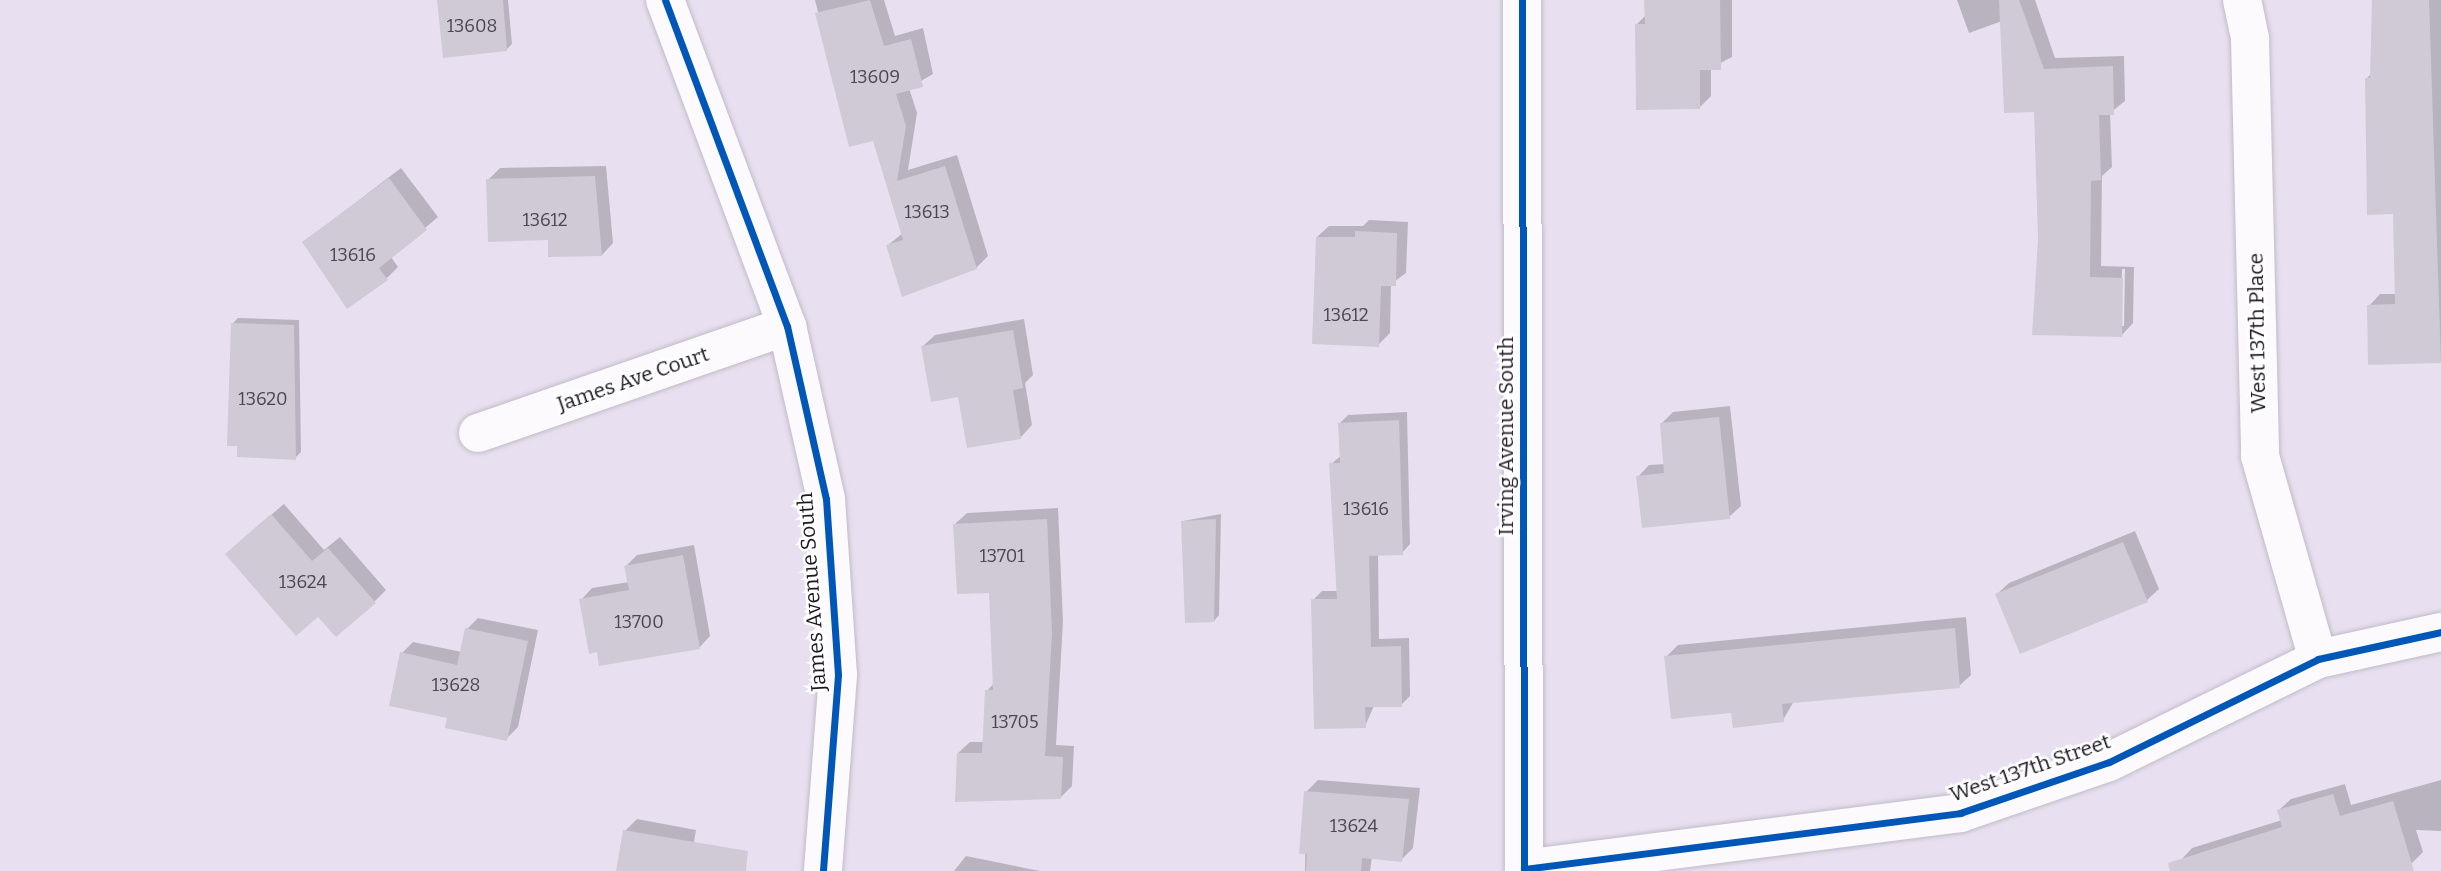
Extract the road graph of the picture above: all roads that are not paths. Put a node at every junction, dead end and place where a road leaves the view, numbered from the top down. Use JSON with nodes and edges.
{"nodes":[{"id":1,"x":665,"y":0,"type":"edge"},
{"id":2,"x":1522,"y":0,"type":"edge"},
{"id":3,"x":2242,"y":0,"type":"edge"},
{"id":4,"x":788,"y":326,"type":"junction"},
{"id":5,"x":478,"y":433,"type":"dead end"},
{"id":6,"x":2441,"y":632,"type":"edge"},
{"id":7,"x":2318,"y":659,"type":"junction"},
{"id":8,"x":1524,"y":870,"type":"edge"},
{"id":9,"x":823,"y":871,"type":"edge"}],
"edges":[{"from":1,"to":4,"type":"street","name":"James Avenue South"},
{"from":2,"to":8,"type":"street","name":"Irving Avenue South"},
{"from":3,"to":7,"type":"street","name":"West 137th Place"},
{"from":4,"to":5,"type":"street","name":"James Ave Court"},
{"from":4,"to":9,"type":"street","name":"James Avenue South"},
{"from":6,"to":7,"type":"street","name":"West 137th Street"},
{"from":7,"to":8,"type":"street","name":"West 137th Street"}]}
